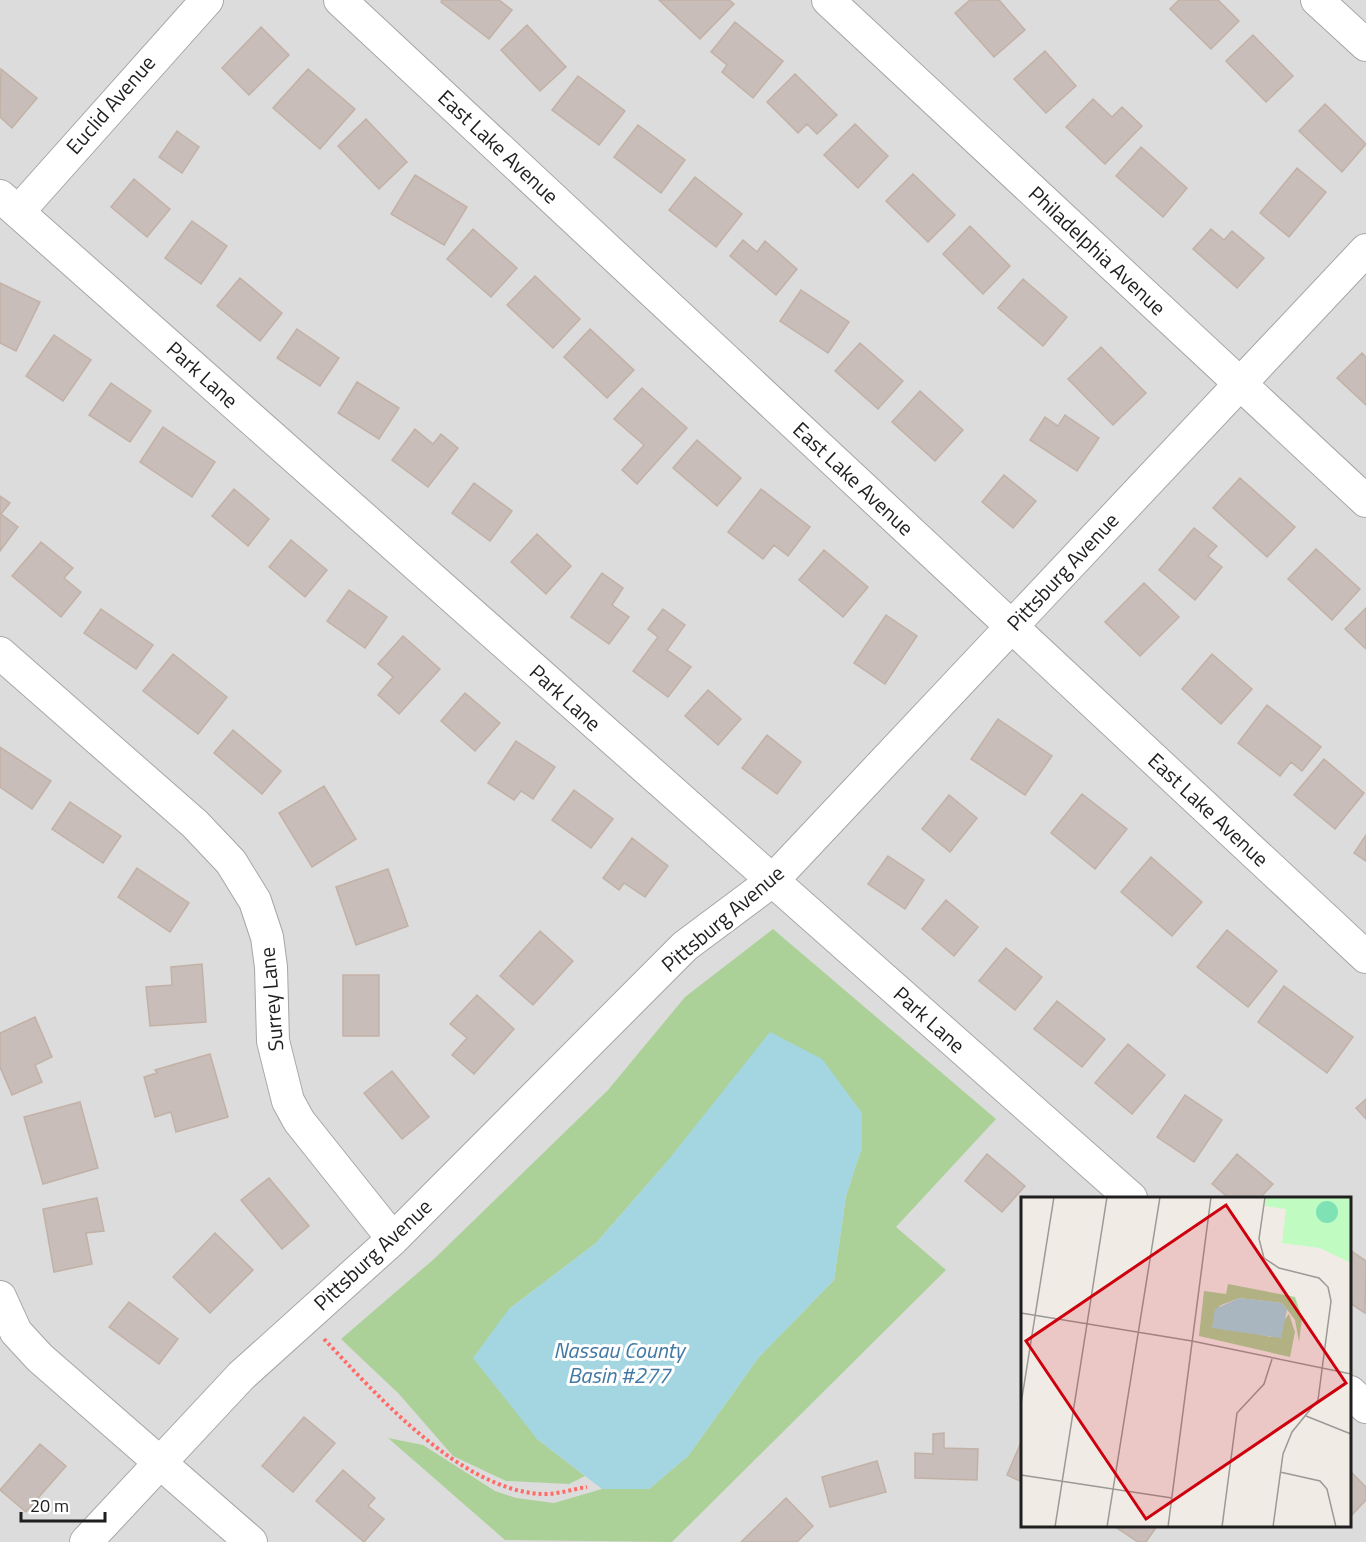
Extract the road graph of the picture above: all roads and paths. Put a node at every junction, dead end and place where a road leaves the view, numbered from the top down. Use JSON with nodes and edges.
{"nodes":[{"id":1,"x":207,"y":0,"type":"edge"},
{"id":2,"x":340,"y":0,"type":"edge"},
{"id":3,"x":828,"y":0,"type":"edge"},
{"id":4,"x":1317,"y":0,"type":"edge"},
{"id":5,"x":1366,"y":45,"type":"edge"},
{"id":6,"x":9,"y":204,"type":"edge"},
{"id":7,"x":1366,"y":250,"type":"edge"},
{"id":8,"x":1240,"y":384,"type":"junction"},
{"id":9,"x":1366,"y":501,"type":"edge"},
{"id":10,"x":1012,"y":627,"type":"junction"},
{"id":11,"x":0,"y":653,"type":"edge"},
{"id":12,"x":772,"y":881,"type":"junction"},
{"id":13,"x":1366,"y":957,"type":"edge"},
{"id":14,"x":1130,"y":1197,"type":"edge"},
{"id":15,"x":393,"y":1239,"type":"junction"},
{"id":16,"x":0,"y":1297,"type":"edge"},
{"id":17,"x":306,"y":1318,"type":"junction"},
{"id":18,"x":1351,"y":1393,"type":"edge"},
{"id":19,"x":1366,"y":1407,"type":"edge"},
{"id":20,"x":160,"y":1461,"type":"junction"},
{"id":21,"x":587,"y":1486,"type":"dead end"},
{"id":22,"x":86,"y":1542,"type":"edge"},
{"id":23,"x":250,"y":1542,"type":"edge"}],
"edges":[{"from":1,"to":6,"type":"street","name":"Euclid Avenue"},
{"from":2,"to":10,"type":"street","name":"East Lake Avenue"},
{"from":3,"to":8,"type":"street","name":"Philadelphia Avenue"},
{"from":4,"to":5,"type":"street"},
{"from":6,"to":12,"type":"street","name":"Park Lane"},
{"from":7,"to":8,"type":"street","name":"Pittsburg Avenue"},
{"from":8,"to":9,"type":"street","name":"Philadelphia Avenue"},
{"from":8,"to":10,"type":"street","name":"Pittsburg Avenue"},
{"from":10,"to":12,"type":"street","name":"Pittsburg Avenue"},
{"from":10,"to":13,"type":"street","name":"East Lake Avenue"},
{"from":11,"to":15,"type":"street","name":"Surrey Lane"},
{"from":12,"to":14,"type":"street","name":"Park Lane"},
{"from":12,"to":15,"type":"street","name":"Pittsburg Avenue"},
{"from":15,"to":17,"type":"street","name":"Pittsburg Avenue"},
{"from":16,"to":20,"type":"street"},
{"from":17,"to":20,"type":"street","name":"Pittsburg Avenue"},
{"from":17,"to":21,"type":"path"},
{"from":18,"to":19,"type":"street"},
{"from":20,"to":22,"type":"street","name":"Pittsburg Avenue"},
{"from":20,"to":23,"type":"street"}]}
